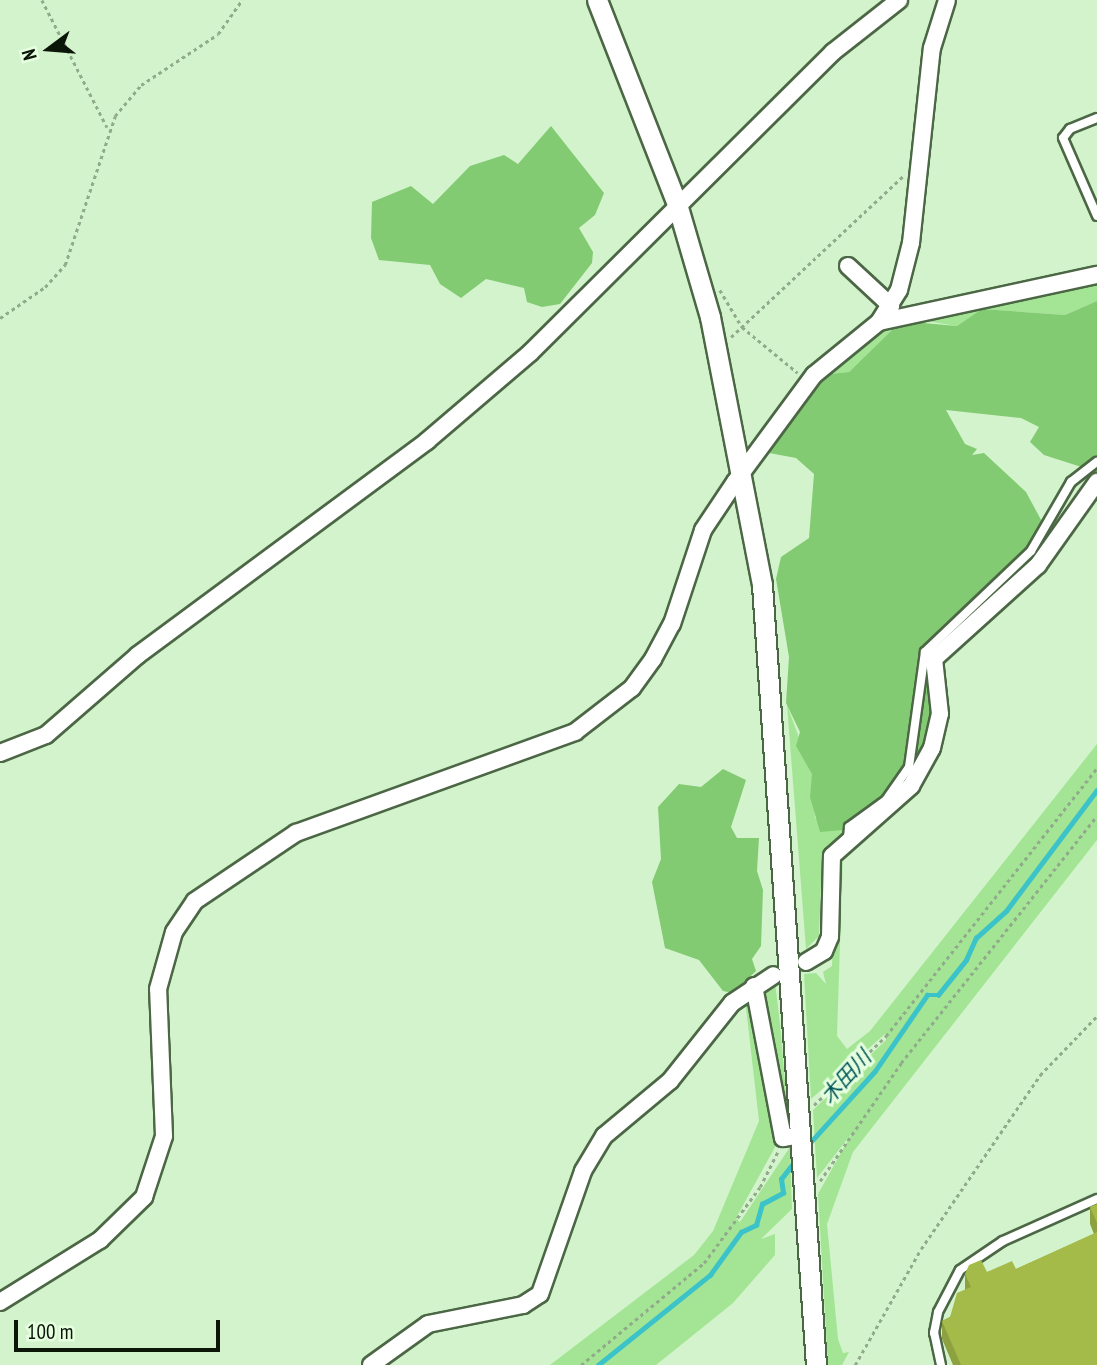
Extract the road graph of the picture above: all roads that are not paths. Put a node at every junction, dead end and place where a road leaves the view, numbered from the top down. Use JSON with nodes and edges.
{"nodes":[{"id":1,"x":597,"y":0,"type":"edge"},
{"id":2,"x":899,"y":0,"type":"edge"},
{"id":3,"x":947,"y":0,"type":"edge"},
{"id":4,"x":1097,"y":118,"type":"edge"},
{"id":5,"x":677,"y":204,"type":"junction"},
{"id":6,"x":1097,"y":215,"type":"edge"},
{"id":7,"x":848,"y":266,"type":"dead end"},
{"id":8,"x":1097,"y":275,"type":"edge"},
{"id":9,"x":891,"y":306,"type":"junction"},
{"id":10,"x":879,"y":321,"type":"junction"},
{"id":11,"x":1097,"y":462,"type":"edge"},
{"id":12,"x":743,"y":471,"type":"junction"},
{"id":13,"x":1097,"y":482,"type":"edge"},
{"id":14,"x":0,"y":753,"type":"edge"},
{"id":15,"x":848,"y":837,"type":"junction"},
{"id":16,"x":806,"y":962,"type":"dead end"},
{"id":17,"x":774,"y":975,"type":"dead end"},
{"id":18,"x":754,"y":986,"type":"junction"},
{"id":19,"x":801,"y":1135,"type":"junction"},
{"id":20,"x":1097,"y":1199,"type":"edge"},
{"id":21,"x":0,"y":1303,"type":"edge"},
{"id":22,"x":371,"y":1365,"type":"edge"},
{"id":23,"x":816,"y":1365,"type":"edge"},
{"id":24,"x":942,"y":1365,"type":"edge"}],
"edges":[{"from":1,"to":5,"type":"street"},
{"from":2,"to":5,"type":"street"},
{"from":3,"to":9,"type":"street"},
{"from":4,"to":6,"type":"lane"},
{"from":5,"to":12,"type":"street"},
{"from":5,"to":14,"type":"street"},
{"from":7,"to":9,"type":"street"},
{"from":8,"to":10,"type":"street"},
{"from":9,"to":10,"type":"street"},
{"from":10,"to":12,"type":"street"},
{"from":11,"to":15,"type":"lane"},
{"from":12,"to":19,"type":"street"},
{"from":12,"to":21,"type":"street"},
{"from":13,"to":15,"type":"street"},
{"from":15,"to":16,"type":"street"},
{"from":17,"to":18,"type":"street"},
{"from":18,"to":19,"type":"street"},
{"from":18,"to":22,"type":"street"},
{"from":19,"to":23,"type":"street"},
{"from":20,"to":24,"type":"lane"}]}
